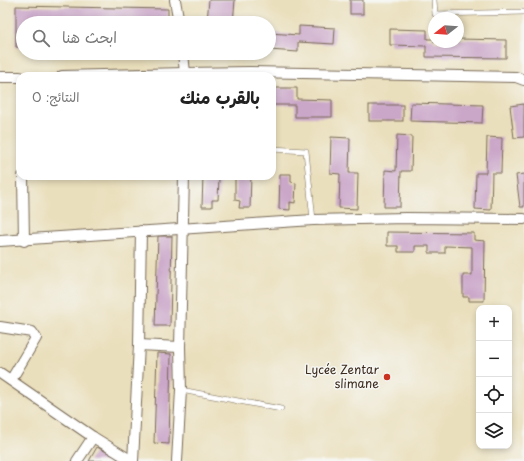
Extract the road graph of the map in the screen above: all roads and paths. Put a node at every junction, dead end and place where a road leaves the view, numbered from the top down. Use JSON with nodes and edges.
{"nodes":[{"id":1,"x":175,"y":0,"type":"edge"},
{"id":2,"x":434,"y":0,"type":"edge"},
{"id":3,"x":524,"y":12,"type":"edge"},
{"id":4,"x":178,"y":16,"type":"edge"},
{"id":5,"x":184,"y":60,"type":"edge"},
{"id":6,"x":524,"y":70,"type":"edge"},
{"id":7,"x":185,"y":72,"type":"edge"},
{"id":8,"x":276,"y":73,"type":"edge"},
{"id":9,"x":0,"y":77,"type":"edge"},
{"id":10,"x":16,"y":77,"type":"edge"},
{"id":11,"x":520,"y":78,"type":"edge"},
{"id":12,"x":276,"y":149,"type":"edge"},
{"id":13,"x":23,"y":180,"type":"edge"},
{"id":14,"x":184,"y":180,"type":"edge"},
{"id":15,"x":524,"y":219,"type":"edge"},
{"id":16,"x":313,"y":220,"type":"junction"},
{"id":17,"x":184,"y":230,"type":"junction"},
{"id":18,"x":141,"y":232,"type":"junction"},
{"id":19,"x":0,"y":241,"type":"edge"},
{"id":20,"x":24,"y":241,"type":"junction"},
{"id":21,"x":0,"y":327,"type":"edge"},
{"id":22,"x":139,"y":345,"type":"junction"},
{"id":23,"x":180,"y":347,"type":"junction"},
{"id":24,"x":0,"y":373,"type":"edge"},
{"id":25,"x":11,"y":380,"type":"junction"},
{"id":26,"x":181,"y":390,"type":"junction"},
{"id":27,"x":281,"y":409,"type":"dead end"},
{"id":28,"x":93,"y":437,"type":"junction"},
{"id":29,"x":77,"y":461,"type":"edge"},
{"id":30,"x":133,"y":461,"type":"edge"},
{"id":31,"x":177,"y":461,"type":"edge"}],
"edges":[{"from":1,"to":4,"type":"street"},
{"from":2,"to":3,"type":"lane"},
{"from":5,"to":7,"type":"street"},
{"from":6,"to":11,"type":"street"},
{"from":8,"to":11,"type":"street"},
{"from":9,"to":10,"type":"street"},
{"from":12,"to":16,"type":"lane"},
{"from":13,"to":20,"type":"street"},
{"from":14,"to":17,"type":"street"},
{"from":15,"to":16,"type":"street"},
{"from":16,"to":17,"type":"street"},
{"from":17,"to":18,"type":"street"},
{"from":17,"to":23,"type":"street"},
{"from":18,"to":20,"type":"street"},
{"from":18,"to":22,"type":"street"},
{"from":19,"to":20,"type":"street"},
{"from":21,"to":25,"type":"street"},
{"from":22,"to":23,"type":"street"},
{"from":22,"to":30,"type":"street"},
{"from":23,"to":26,"type":"street"},
{"from":24,"to":25,"type":"street"},
{"from":25,"to":28,"type":"street"},
{"from":26,"to":27,"type":"lane"},
{"from":26,"to":31,"type":"street"},
{"from":28,"to":29,"type":"street"},
{"from":28,"to":30,"type":"street"}]}
